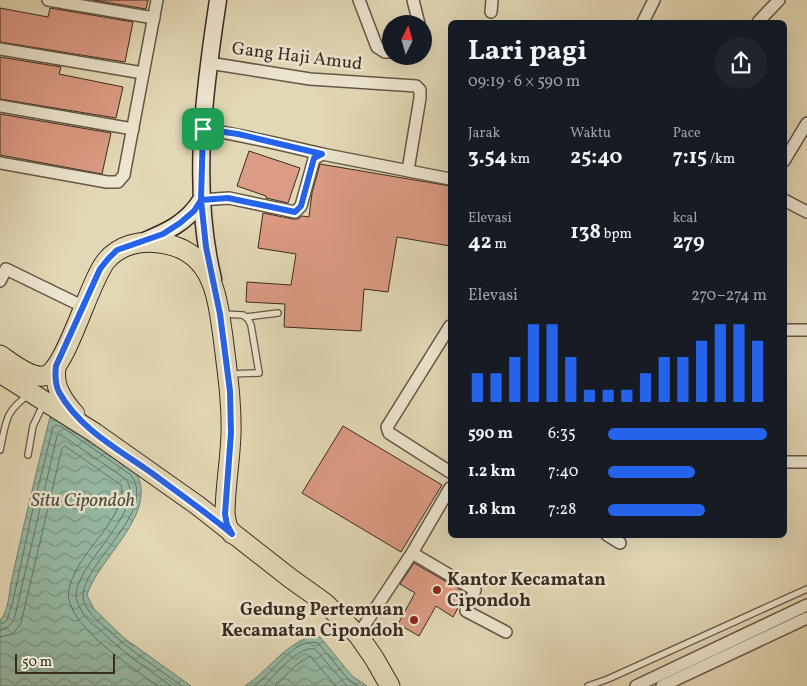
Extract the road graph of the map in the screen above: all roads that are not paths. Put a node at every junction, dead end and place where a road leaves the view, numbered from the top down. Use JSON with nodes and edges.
{"nodes":[{"id":1,"x":48,"y":0,"type":"edge"},
{"id":2,"x":157,"y":0,"type":"edge"},
{"id":3,"x":218,"y":0,"type":"edge"},
{"id":4,"x":359,"y":0,"type":"edge"},
{"id":5,"x":413,"y":0,"type":"edge"},
{"id":6,"x":654,"y":0,"type":"edge"},
{"id":7,"x":779,"y":0,"type":"edge"},
{"id":8,"x":417,"y":15,"type":"edge"},
{"id":9,"x":154,"y":18,"type":"junction"},
{"id":10,"x":645,"y":20,"type":"edge"},
{"id":11,"x":760,"y":20,"type":"edge"},
{"id":12,"x":0,"y":49,"type":"edge"},
{"id":13,"x":382,"y":50,"type":"edge"},
{"id":14,"x":212,"y":64,"type":"junction"},
{"id":15,"x":143,"y":73,"type":"junction"},
{"id":16,"x":0,"y":106,"type":"edge"},
{"id":17,"x":807,"y":123,"type":"edge"},
{"id":18,"x":133,"y":128,"type":"junction"},
{"id":19,"x":203,"y":129,"type":"junction"},
{"id":20,"x":802,"y":142,"type":"edge"},
{"id":21,"x":322,"y":154,"type":"junction"},
{"id":22,"x":787,"y":158,"type":"edge"},
{"id":23,"x":0,"y":163,"type":"edge"},
{"id":24,"x":408,"y":170,"type":"junction"},
{"id":25,"x":448,"y":179,"type":"edge"},
{"id":26,"x":201,"y":200,"type":"junction"},
{"id":27,"x":787,"y":202,"type":"edge"},
{"id":28,"x":807,"y":212,"type":"edge"},
{"id":29,"x":137,"y":243,"type":"junction"},
{"id":30,"x":0,"y":281,"type":"edge"},
{"id":31,"x":216,"y":291,"type":"junction"},
{"id":32,"x":84,"y":307,"type":"junction"},
{"id":33,"x":278,"y":313,"type":"dead end"},
{"id":34,"x":228,"y":314,"type":"junction"},
{"id":35,"x":246,"y":317,"type":"junction"},
{"id":36,"x":448,"y":329,"type":"edge"},
{"id":37,"x":787,"y":330,"type":"edge"},
{"id":38,"x":807,"y":330,"type":"edge"},
{"id":39,"x":0,"y":355,"type":"edge"},
{"id":40,"x":56,"y":366,"type":"junction"},
{"id":41,"x":0,"y":373,"type":"edge"},
{"id":42,"x":232,"y":374,"type":"junction"},
{"id":43,"x":39,"y":397,"type":"junction"},
{"id":44,"x":95,"y":433,"type":"junction"},
{"id":45,"x":0,"y":450,"type":"edge"},
{"id":46,"x":28,"y":455,"type":"dead end"},
{"id":47,"x":787,"y":462,"type":"edge"},
{"id":48,"x":807,"y":462,"type":"edge"},
{"id":49,"x":448,"y":471,"type":"edge"},
{"id":50,"x":448,"y":491,"type":"edge"},
{"id":51,"x":226,"y":500,"type":"junction"},
{"id":52,"x":197,"y":505,"type":"junction"},
{"id":53,"x":232,"y":534,"type":"junction"},
{"id":54,"x":612,"y":538,"type":"edge"},
{"id":55,"x":620,"y":543,"type":"dead end"},
{"id":56,"x":412,"y":552,"type":"junction"},
{"id":57,"x":807,"y":588,"type":"edge"},
{"id":58,"x":807,"y":605,"type":"edge"},
{"id":59,"x":807,"y":618,"type":"edge"},
{"id":60,"x":506,"y":632,"type":"dead end"},
{"id":61,"x":358,"y":635,"type":"junction"},
{"id":62,"x":608,"y":679,"type":"junction"},
{"id":63,"x":390,"y":686,"type":"edge"},
{"id":64,"x":588,"y":686,"type":"edge"},
{"id":65,"x":599,"y":686,"type":"edge"},
{"id":66,"x":636,"y":686,"type":"edge"},
{"id":67,"x":662,"y":686,"type":"edge"}],
"edges":[{"from":1,"to":9,"type":"street"},
{"from":2,"to":9,"type":"street"},
{"from":3,"to":14,"type":"street"},
{"from":4,"to":13,"type":"street"},
{"from":5,"to":8,"type":"street"},
{"from":6,"to":10,"type":"street"},
{"from":7,"to":11,"type":"street"},
{"from":9,"to":15,"type":"street"},
{"from":12,"to":15,"type":"street"},
{"from":14,"to":19,"type":"street"},
{"from":14,"to":24,"type":"street","name":"Gang Haji Amud"},
{"from":15,"to":18,"type":"street"},
{"from":16,"to":18,"type":"street"},
{"from":17,"to":20,"type":"street"},
{"from":18,"to":23,"type":"street"},
{"from":19,"to":21,"type":"street"},
{"from":19,"to":26,"type":"street"},
{"from":20,"to":22,"type":"street"},
{"from":21,"to":24,"type":"street"},
{"from":21,"to":26,"type":"street"},
{"from":24,"to":25,"type":"street"},
{"from":26,"to":29,"type":"street"},
{"from":26,"to":31,"type":"street"},
{"from":27,"to":28,"type":"street"},
{"from":29,"to":31,"type":"main road"},
{"from":29,"to":32,"type":"main road"},
{"from":30,"to":32,"type":"street"},
{"from":31,"to":34,"type":"main road"},
{"from":32,"to":40,"type":"main road"},
{"from":33,"to":35,"type":"lane"},
{"from":34,"to":35,"type":"lane"},
{"from":34,"to":42,"type":"main road"},
{"from":35,"to":42,"type":"lane"},
{"from":36,"to":49,"type":"street"},
{"from":37,"to":38,"type":"street"},
{"from":39,"to":40,"type":"main road"},
{"from":40,"to":44,"type":"main road"},
{"from":41,"to":43,"type":"main road"},
{"from":42,"to":51,"type":"main road"},
{"from":43,"to":44,"type":"main road"},
{"from":43,"to":45,"type":"lane"},
{"from":43,"to":46,"type":"lane"},
{"from":44,"to":52,"type":"main road"},
{"from":47,"to":48,"type":"street"},
{"from":50,"to":56,"type":"street"},
{"from":51,"to":52,"type":"main road"},
{"from":51,"to":53,"type":"main road"},
{"from":52,"to":53,"type":"main road"},
{"from":53,"to":61,"type":"main road"},
{"from":54,"to":55,"type":"street"},
{"from":56,"to":60,"type":"street"},
{"from":56,"to":61,"type":"street"},
{"from":57,"to":62,"type":"lane"},
{"from":58,"to":66,"type":"street"},
{"from":59,"to":67,"type":"street"},
{"from":61,"to":63,"type":"main road"},
{"from":62,"to":64,"type":"lane"},
{"from":62,"to":65,"type":"lane"}]}
